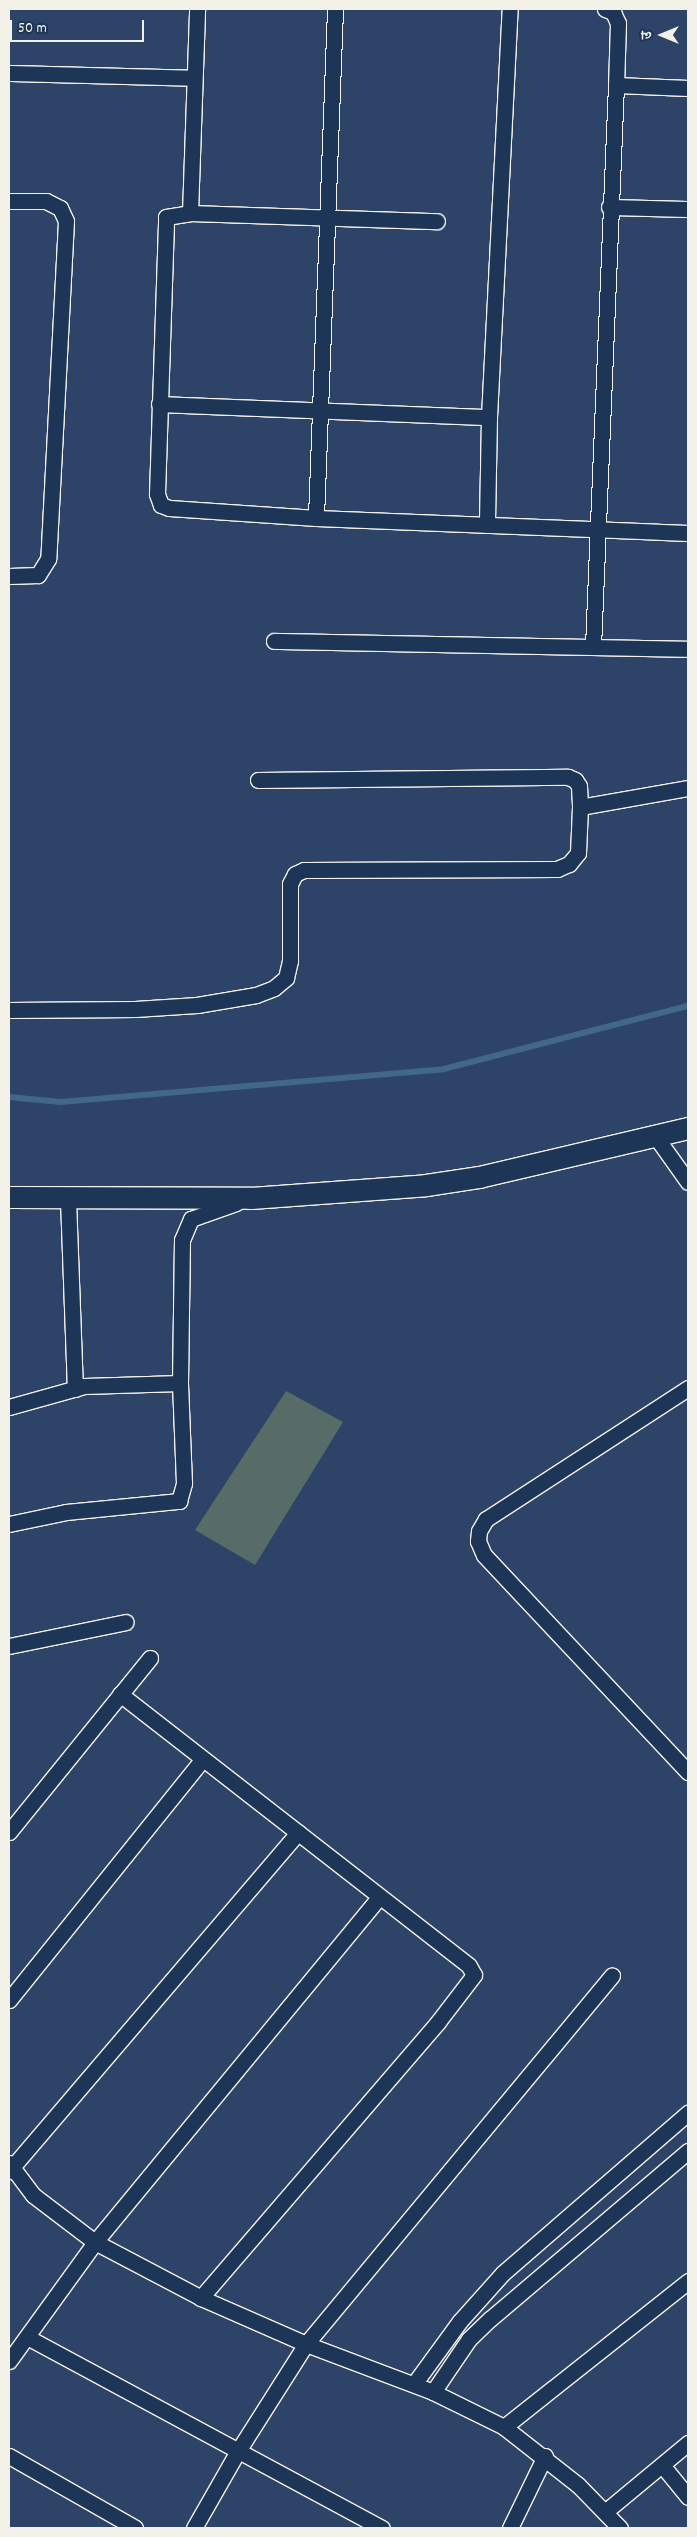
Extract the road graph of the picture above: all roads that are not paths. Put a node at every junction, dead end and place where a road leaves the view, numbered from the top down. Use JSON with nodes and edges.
{"nodes":[{"id":1,"x":197,"y":9,"type":"edge"},
{"id":2,"x":335,"y":9,"type":"edge"},
{"id":3,"x":510,"y":9,"type":"edge"},
{"id":4,"x":605,"y":9,"type":"edge"},
{"id":5,"x":9,"y":73,"type":"edge"},
{"id":6,"x":194,"y":78,"type":"junction"},
{"id":7,"x":616,"y":85,"type":"junction"},
{"id":8,"x":688,"y":88,"type":"edge"},
{"id":9,"x":9,"y":201,"type":"edge"},
{"id":10,"x":610,"y":207,"type":"junction"},
{"id":11,"x":688,"y":209,"type":"edge"},
{"id":12,"x":190,"y":213,"type":"junction"},
{"id":13,"x":327,"y":216,"type":"junction"},
{"id":14,"x":438,"y":221,"type":"dead end"},
{"id":15,"x":159,"y":404,"type":"junction"},
{"id":16,"x":320,"y":409,"type":"junction"},
{"id":17,"x":489,"y":417,"type":"junction"},
{"id":18,"x":316,"y":518,"type":"junction"},
{"id":19,"x":487,"y":524,"type":"junction"},
{"id":20,"x":599,"y":530,"type":"junction"},
{"id":21,"x":688,"y":533,"type":"edge"},
{"id":22,"x":9,"y":576,"type":"edge"},
{"id":23,"x":274,"y":641,"type":"dead end"},
{"id":24,"x":593,"y":647,"type":"junction"},
{"id":25,"x":688,"y":648,"type":"edge"},
{"id":26,"x":258,"y":780,"type":"dead end"},
{"id":27,"x":688,"y":788,"type":"edge"},
{"id":28,"x":580,"y":807,"type":"junction"},
{"id":29,"x":9,"y":1010,"type":"edge"},
{"id":30,"x":688,"y":1128,"type":"edge"},
{"id":31,"x":656,"y":1137,"type":"junction"},
{"id":32,"x":688,"y":1182,"type":"edge"},
{"id":33,"x":9,"y":1197,"type":"edge"},
{"id":34,"x":252,"y":1198,"type":"junction"},
{"id":35,"x":68,"y":1199,"type":"junction"},
{"id":36,"x":180,"y":1383,"type":"junction"},
{"id":37,"x":688,"y":1388,"type":"edge"},
{"id":38,"x":75,"y":1389,"type":"junction"},
{"id":39,"x":9,"y":1407,"type":"edge"},
{"id":40,"x":9,"y":1524,"type":"edge"},
{"id":41,"x":126,"y":1622,"type":"dead end"},
{"id":42,"x":9,"y":1646,"type":"edge"},
{"id":43,"x":150,"y":1658,"type":"dead end"},
{"id":44,"x":120,"y":1694,"type":"junction"},
{"id":45,"x":202,"y":1760,"type":"junction"},
{"id":46,"x":688,"y":1772,"type":"edge"},
{"id":47,"x":9,"y":1832,"type":"edge"},
{"id":48,"x":298,"y":1833,"type":"junction"},
{"id":49,"x":378,"y":1898,"type":"junction"},
{"id":50,"x":612,"y":1976,"type":"dead end"},
{"id":51,"x":9,"y":2000,"type":"edge"},
{"id":52,"x":688,"y":2113,"type":"edge"},
{"id":53,"x":688,"y":2151,"type":"edge"},
{"id":54,"x":10,"y":2167,"type":"edge"},
{"id":55,"x":95,"y":2242,"type":"junction"},
{"id":56,"x":686,"y":2287,"type":"edge"},
{"id":57,"x":202,"y":2298,"type":"junction"},
{"id":58,"x":27,"y":2337,"type":"junction"},
{"id":59,"x":306,"y":2344,"type":"junction"},
{"id":60,"x":9,"y":2361,"type":"edge"},
{"id":61,"x":414,"y":2384,"type":"junction"},
{"id":62,"x":433,"y":2392,"type":"junction"},
{"id":63,"x":504,"y":2427,"type":"junction"},
{"id":64,"x":688,"y":2443,"type":"edge"},
{"id":65,"x":238,"y":2451,"type":"junction"},
{"id":66,"x":9,"y":2456,"type":"edge"},
{"id":67,"x":545,"y":2456,"type":"junction"},
{"id":68,"x":662,"y":2465,"type":"junction"},
{"id":69,"x":688,"y":2497,"type":"edge"},
{"id":70,"x":606,"y":2511,"type":"junction"},
{"id":71,"x":135,"y":2528,"type":"edge"},
{"id":72,"x":194,"y":2528,"type":"edge"},
{"id":73,"x":382,"y":2528,"type":"edge"},
{"id":74,"x":510,"y":2528,"type":"edge"},
{"id":75,"x":620,"y":2528,"type":"edge"}],
"edges":[{"from":1,"to":6,"type":"street"},
{"from":2,"to":13,"type":"street"},
{"from":3,"to":17,"type":"street"},
{"from":4,"to":7,"type":"street"},
{"from":5,"to":6,"type":"street"},
{"from":6,"to":12,"type":"street"},
{"from":7,"to":8,"type":"street"},
{"from":7,"to":10,"type":"street"},
{"from":9,"to":22,"type":"street"},
{"from":10,"to":11,"type":"street"},
{"from":10,"to":20,"type":"street"},
{"from":12,"to":13,"type":"street"},
{"from":12,"to":15,"type":"street"},
{"from":13,"to":14,"type":"street"},
{"from":13,"to":16,"type":"street"},
{"from":15,"to":16,"type":"street"},
{"from":15,"to":18,"type":"street"},
{"from":16,"to":17,"type":"street"},
{"from":16,"to":18,"type":"street"},
{"from":17,"to":19,"type":"street"},
{"from":18,"to":19,"type":"street"},
{"from":19,"to":20,"type":"street"},
{"from":20,"to":21,"type":"street"},
{"from":20,"to":24,"type":"street"},
{"from":23,"to":24,"type":"street"},
{"from":24,"to":25,"type":"street"},
{"from":26,"to":28,"type":"street"},
{"from":27,"to":28,"type":"street"},
{"from":28,"to":29,"type":"street"},
{"from":30,"to":31,"type":"street"},
{"from":31,"to":32,"type":"street"},
{"from":31,"to":34,"type":"street"},
{"from":33,"to":35,"type":"street"},
{"from":34,"to":35,"type":"street"},
{"from":34,"to":36,"type":"street"},
{"from":35,"to":38,"type":"street"},
{"from":36,"to":38,"type":"street"},
{"from":36,"to":40,"type":"street"},
{"from":37,"to":46,"type":"street"},
{"from":38,"to":39,"type":"street"},
{"from":41,"to":42,"type":"street"},
{"from":43,"to":44,"type":"street"},
{"from":44,"to":45,"type":"street"},
{"from":44,"to":47,"type":"street"},
{"from":45,"to":48,"type":"street"},
{"from":45,"to":51,"type":"street"},
{"from":48,"to":49,"type":"street"},
{"from":48,"to":54,"type":"street"},
{"from":49,"to":55,"type":"street"},
{"from":49,"to":57,"type":"street"},
{"from":50,"to":59,"type":"street"},
{"from":52,"to":61,"type":"street"},
{"from":53,"to":62,"type":"street"},
{"from":54,"to":55,"type":"street"},
{"from":55,"to":57,"type":"street"},
{"from":55,"to":58,"type":"street"},
{"from":56,"to":63,"type":"street"},
{"from":57,"to":59,"type":"street"},
{"from":58,"to":60,"type":"street"},
{"from":58,"to":65,"type":"street"},
{"from":59,"to":61,"type":"street"},
{"from":59,"to":65,"type":"street"},
{"from":61,"to":62,"type":"street"},
{"from":62,"to":63,"type":"street"},
{"from":63,"to":67,"type":"street"},
{"from":64,"to":68,"type":"street"},
{"from":65,"to":72,"type":"street"},
{"from":65,"to":73,"type":"street"},
{"from":66,"to":71,"type":"street"},
{"from":67,"to":70,"type":"street"},
{"from":67,"to":74,"type":"street"},
{"from":68,"to":69,"type":"street"},
{"from":68,"to":70,"type":"street"},
{"from":70,"to":75,"type":"street"}]}
